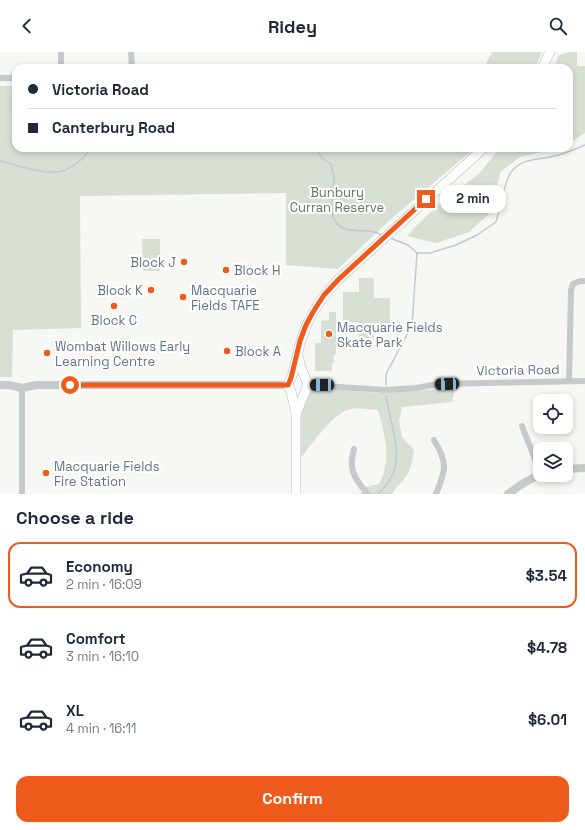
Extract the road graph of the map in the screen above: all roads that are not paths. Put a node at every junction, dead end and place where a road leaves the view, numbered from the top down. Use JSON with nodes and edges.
{"nodes":[{"id":1,"x":61,"y":52,"type":"edge"},
{"id":2,"x":131,"y":52,"type":"edge"},
{"id":3,"x":550,"y":52,"type":"edge"},
{"id":4,"x":61,"y":64,"type":"edge"},
{"id":5,"x":132,"y":64,"type":"edge"},
{"id":6,"x":544,"y":64,"type":"edge"},
{"id":7,"x":0,"y":78,"type":"edge"},
{"id":8,"x":12,"y":78,"type":"edge"},
{"id":9,"x":480,"y":152,"type":"edge"},
{"id":10,"x":585,"y":281,"type":"edge"},
{"id":11,"x":298,"y":353,"type":"junction"},
{"id":12,"x":569,"y":381,"type":"junction"},
{"id":13,"x":585,"y":381,"type":"edge"},
{"id":14,"x":0,"y":385,"type":"edge"},
{"id":15,"x":290,"y":385,"type":"junction"},
{"id":16,"x":306,"y":385,"type":"junction"},
{"id":17,"x":22,"y":388,"type":"junction"},
{"id":18,"x":296,"y":414,"type":"junction"},
{"id":19,"x":522,"y":426,"type":"dead end"},
{"id":20,"x":434,"y":440,"type":"dead end"},
{"id":21,"x":354,"y":449,"type":"dead end"},
{"id":22,"x":533,"y":455,"type":"edge"},
{"id":23,"x":585,"y":468,"type":"edge"},
{"id":24,"x":573,"y":469,"type":"edge"},
{"id":25,"x":533,"y":477,"type":"edge"},
{"id":26,"x":22,"y":494,"type":"edge"},
{"id":27,"x":296,"y":494,"type":"edge"},
{"id":28,"x":368,"y":494,"type":"edge"},
{"id":29,"x":436,"y":494,"type":"edge"},
{"id":30,"x":508,"y":494,"type":"edge"}],
"edges":[{"from":1,"to":4,"type":"street"},
{"from":2,"to":5,"type":"street"},
{"from":3,"to":6,"type":"main road"},
{"from":7,"to":8,"type":"street"},
{"from":9,"to":11,"type":"main road"},
{"from":10,"to":12,"type":"street"},
{"from":11,"to":15,"type":"main road"},
{"from":11,"to":16,"type":"main road"},
{"from":12,"to":13,"type":"street","name":"Victoria Road"},
{"from":12,"to":16,"type":"street","name":"Victoria Road"},
{"from":14,"to":17,"type":"street"},
{"from":15,"to":16,"type":"main road"},
{"from":15,"to":16,"type":"main road"},
{"from":15,"to":17,"type":"street"},
{"from":15,"to":18,"type":"main road"},
{"from":16,"to":18,"type":"main road"},
{"from":17,"to":26,"type":"street"},
{"from":18,"to":27,"type":"main road"},
{"from":19,"to":22,"type":"street"},
{"from":20,"to":29,"type":"street"},
{"from":21,"to":28,"type":"street"},
{"from":23,"to":24,"type":"street"},
{"from":25,"to":30,"type":"street"}]}
